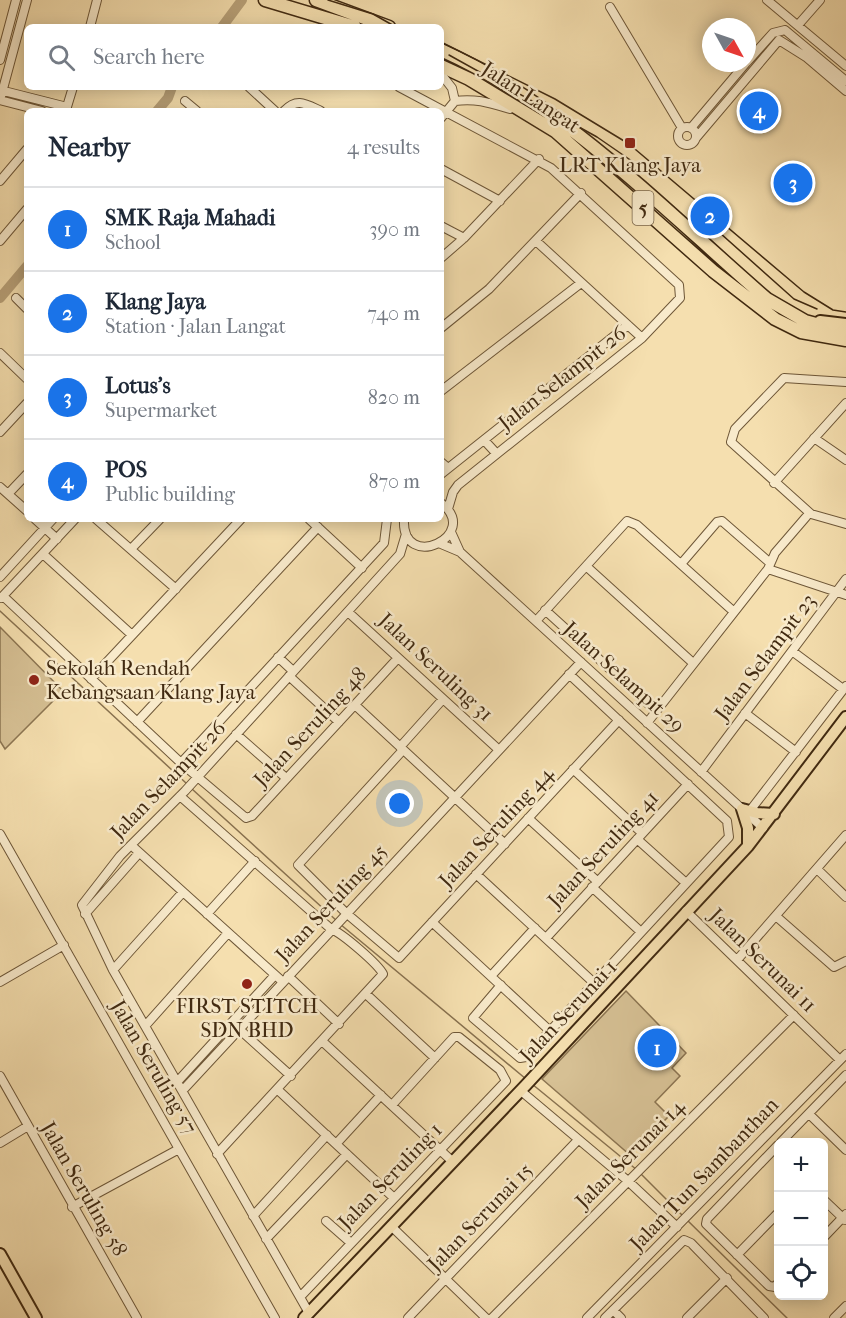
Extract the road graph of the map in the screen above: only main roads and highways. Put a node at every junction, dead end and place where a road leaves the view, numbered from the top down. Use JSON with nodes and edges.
{"nodes":[{"id":1,"x":264,"y":0,"type":"edge"},
{"id":2,"x":316,"y":0,"type":"edge"},
{"id":3,"x":345,"y":24,"type":"edge"},
{"id":4,"x":381,"y":24,"type":"edge"},
{"id":5,"x":444,"y":52,"type":"edge"},
{"id":6,"x":444,"y":67,"type":"edge"},
{"id":7,"x":805,"y":321,"type":"junction"},
{"id":8,"x":846,"y":324,"type":"edge"},
{"id":9,"x":846,"y":332,"type":"edge"},
{"id":10,"x":846,"y":341,"type":"edge"},
{"id":11,"x":846,"y":717,"type":"edge"},
{"id":12,"x":774,"y":813,"type":"junction"},
{"id":13,"x":748,"y":846,"type":"junction"},
{"id":14,"x":0,"y":1254,"type":"edge"},
{"id":15,"x":306,"y":1315,"type":"edge"},
{"id":16,"x":36,"y":1318,"type":"edge"}],
"edges":[{"from":1,"to":3,"type":"highway"},
{"from":2,"to":4,"type":"highway"},
{"from":5,"to":7,"type":"highway","name":"Jalan Langat","number":"5"},
{"from":6,"to":10,"type":"highway","name":"Jalan Langat","number":"5"},
{"from":7,"to":8,"type":"main road","name":"Jalan Langat","number":"5"},
{"from":7,"to":9,"type":"highway","name":"Jalan Langat","number":"5"},
{"from":11,"to":12,"type":"main road","name":"Jalan Serunai 1"},
{"from":12,"to":13,"type":"main road","name":"Jalan Serunai 1"},
{"from":12,"to":13,"type":"main road"},
{"from":13,"to":15,"type":"main road","name":"Jalan Serunai 1"},
{"from":14,"to":16,"type":"main road"}]}
